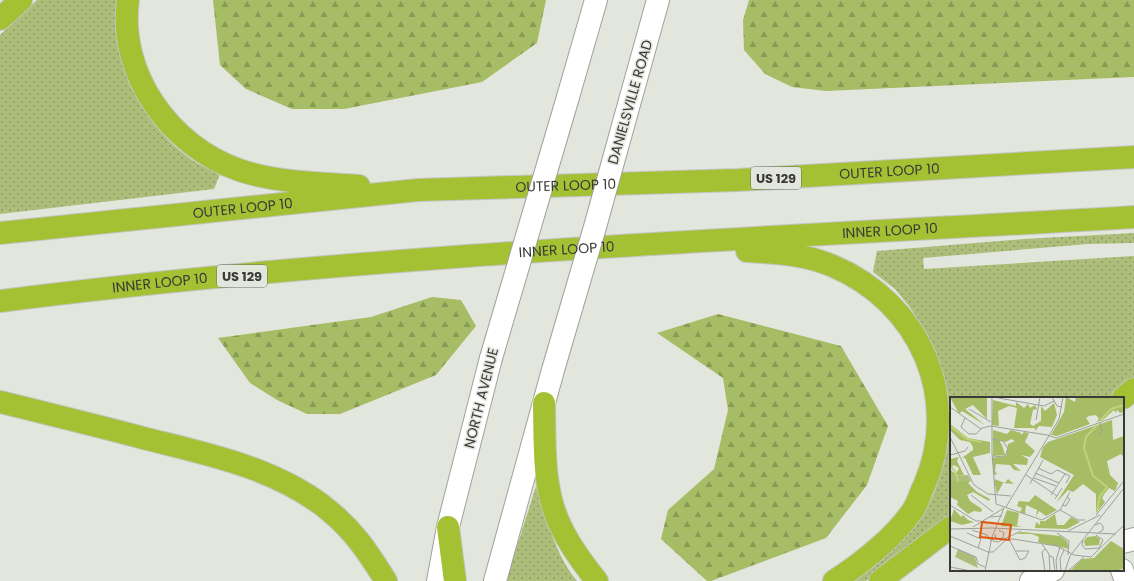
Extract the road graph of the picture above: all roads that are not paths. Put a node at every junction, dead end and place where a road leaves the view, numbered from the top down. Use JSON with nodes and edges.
{"nodes":[{"id":1,"x":21,"y":0,"type":"edge"},
{"id":2,"x":128,"y":0,"type":"edge"},
{"id":3,"x":596,"y":0,"type":"edge"},
{"id":4,"x":658,"y":0,"type":"edge"},
{"id":5,"x":0,"y":19,"type":"edge"},
{"id":6,"x":1134,"y":157,"type":"edge"},
{"id":7,"x":418,"y":190,"type":"junction"},
{"id":8,"x":1134,"y":217,"type":"edge"},
{"id":9,"x":0,"y":233,"type":"edge"},
{"id":10,"x":666,"y":244,"type":"junction"},
{"id":11,"x":0,"y":300,"type":"edge"},
{"id":12,"x":1134,"y":389,"type":"edge"},
{"id":13,"x":1123,"y":397,"type":"edge"},
{"id":14,"x":0,"y":402,"type":"edge"},
{"id":15,"x":544,"y":403,"type":"junction"},
{"id":16,"x":448,"y":527,"type":"junction"},
{"id":17,"x":950,"y":528,"type":"edge"},
{"id":18,"x":1134,"y":539,"type":"edge"},
{"id":19,"x":1124,"y":542,"type":"edge"},
{"id":20,"x":1051,"y":571,"type":"edge"},
{"id":21,"x":1122,"y":571,"type":"edge"},
{"id":22,"x":386,"y":581,"type":"edge"},
{"id":23,"x":438,"y":581,"type":"edge"},
{"id":24,"x":455,"y":581,"type":"edge"},
{"id":25,"x":495,"y":581,"type":"edge"},
{"id":26,"x":597,"y":581,"type":"edge"},
{"id":27,"x":834,"y":581,"type":"edge"},
{"id":28,"x":880,"y":581,"type":"edge"},
{"id":29,"x":1031,"y":581,"type":"edge"},
{"id":30,"x":1126,"y":581,"type":"edge"}],
"edges":[{"from":1,"to":5,"type":"highway"},
{"from":2,"to":7,"type":"highway"},
{"from":3,"to":16,"type":"main road","name":"NORTH AVENUE","bridge":true},
{"from":4,"to":15,"type":"main road","name":"DANIELSVILLE ROAD","bridge":true},
{"from":6,"to":7,"type":"highway","name":"OUTER LOOP 10","number":"US 129"},
{"from":7,"to":9,"type":"highway","name":"OUTER LOOP 10","number":"US 129"},
{"from":8,"to":10,"type":"highway","name":"INNER LOOP 10","number":"US 129"},
{"from":10,"to":11,"type":"highway","name":"INNER LOOP 10","number":"US 129"},
{"from":10,"to":27,"type":"highway"},
{"from":12,"to":13,"type":"highway"},
{"from":14,"to":22,"type":"highway"},
{"from":15,"to":25,"type":"main road"},
{"from":15,"to":26,"type":"highway"},
{"from":16,"to":23,"type":"main road","name":"NORTH AVENUE"},
{"from":16,"to":24,"type":"highway"},
{"from":17,"to":28,"type":"highway"},
{"from":18,"to":19,"type":"main road"},
{"from":20,"to":29,"type":"main road"},
{"from":21,"to":30,"type":"main road"}]}
